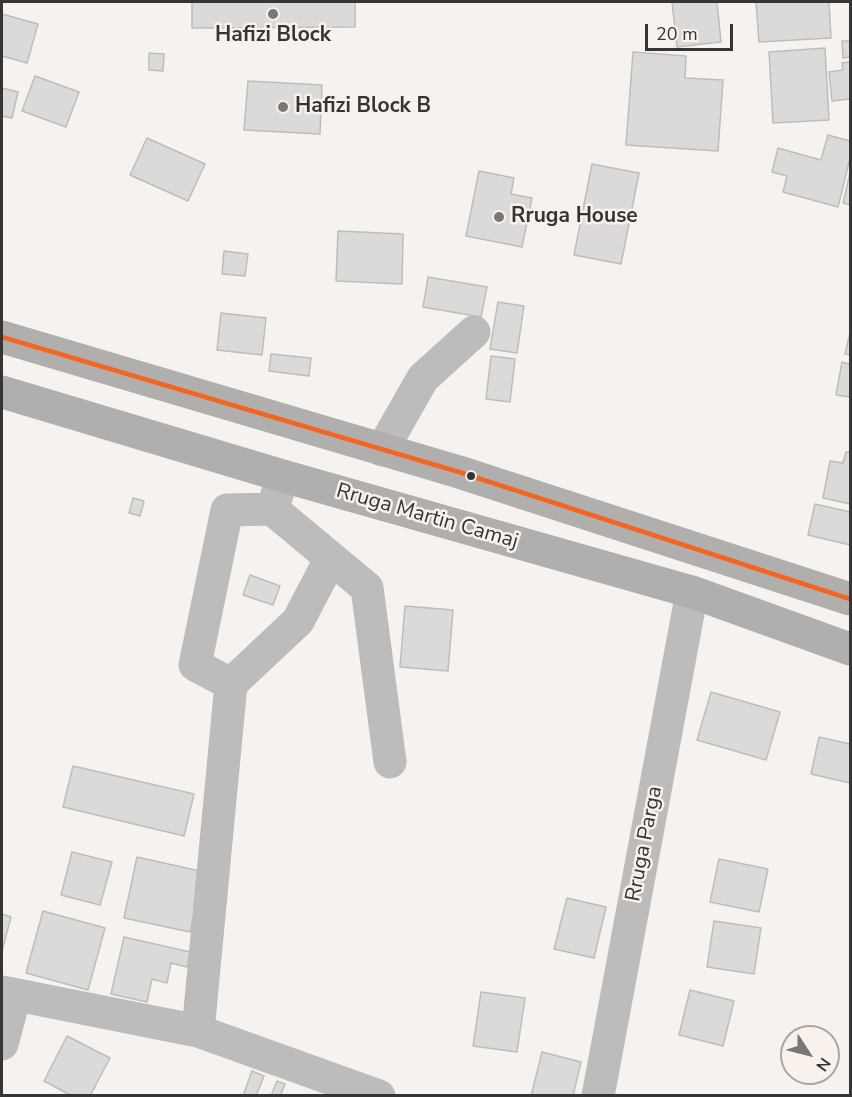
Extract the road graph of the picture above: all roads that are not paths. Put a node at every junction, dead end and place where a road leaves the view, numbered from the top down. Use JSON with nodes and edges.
{"nodes":[{"id":1,"x":474,"y":332,"type":"dead end"},
{"id":2,"x":2,"y":337,"type":"edge"},
{"id":3,"x":2,"y":392,"type":"edge"},
{"id":4,"x":382,"y":450,"type":"junction"},
{"id":5,"x":283,"y":476,"type":"junction"},
{"id":6,"x":272,"y":509,"type":"junction"},
{"id":7,"x":331,"y":558,"type":"junction"},
{"id":8,"x":692,"y":592,"type":"junction"},
{"id":9,"x":850,"y":599,"type":"edge"},
{"id":10,"x":850,"y":649,"type":"edge"},
{"id":11,"x":231,"y":684,"type":"junction"},
{"id":12,"x":390,"y":762,"type":"dead end"},
{"id":13,"x":8,"y":994,"type":"edge"},
{"id":14,"x":198,"y":1031,"type":"junction"},
{"id":15,"x":2,"y":1044,"type":"edge"},
{"id":16,"x":379,"y":1095,"type":"edge"},
{"id":17,"x":598,"y":1095,"type":"edge"}],
"edges":[{"from":1,"to":4,"type":"street"},
{"from":2,"to":4,"type":"highway"},
{"from":3,"to":5,"type":"highway","name":"Rruga Martin Camaj"},
{"from":4,"to":9,"type":"highway"},
{"from":5,"to":6,"type":"street"},
{"from":5,"to":8,"type":"highway","name":"Rruga Martin Camaj"},
{"from":6,"to":7,"type":"street"},
{"from":6,"to":11,"type":"street"},
{"from":7,"to":11,"type":"street"},
{"from":7,"to":12,"type":"street"},
{"from":8,"to":10,"type":"highway","name":"Rruga Martin Camaj"},
{"from":8,"to":17,"type":"street","name":"Rruga Parga"},
{"from":11,"to":14,"type":"street"},
{"from":13,"to":14,"type":"street"},
{"from":13,"to":15,"type":"street"},
{"from":14,"to":16,"type":"street"}]}
